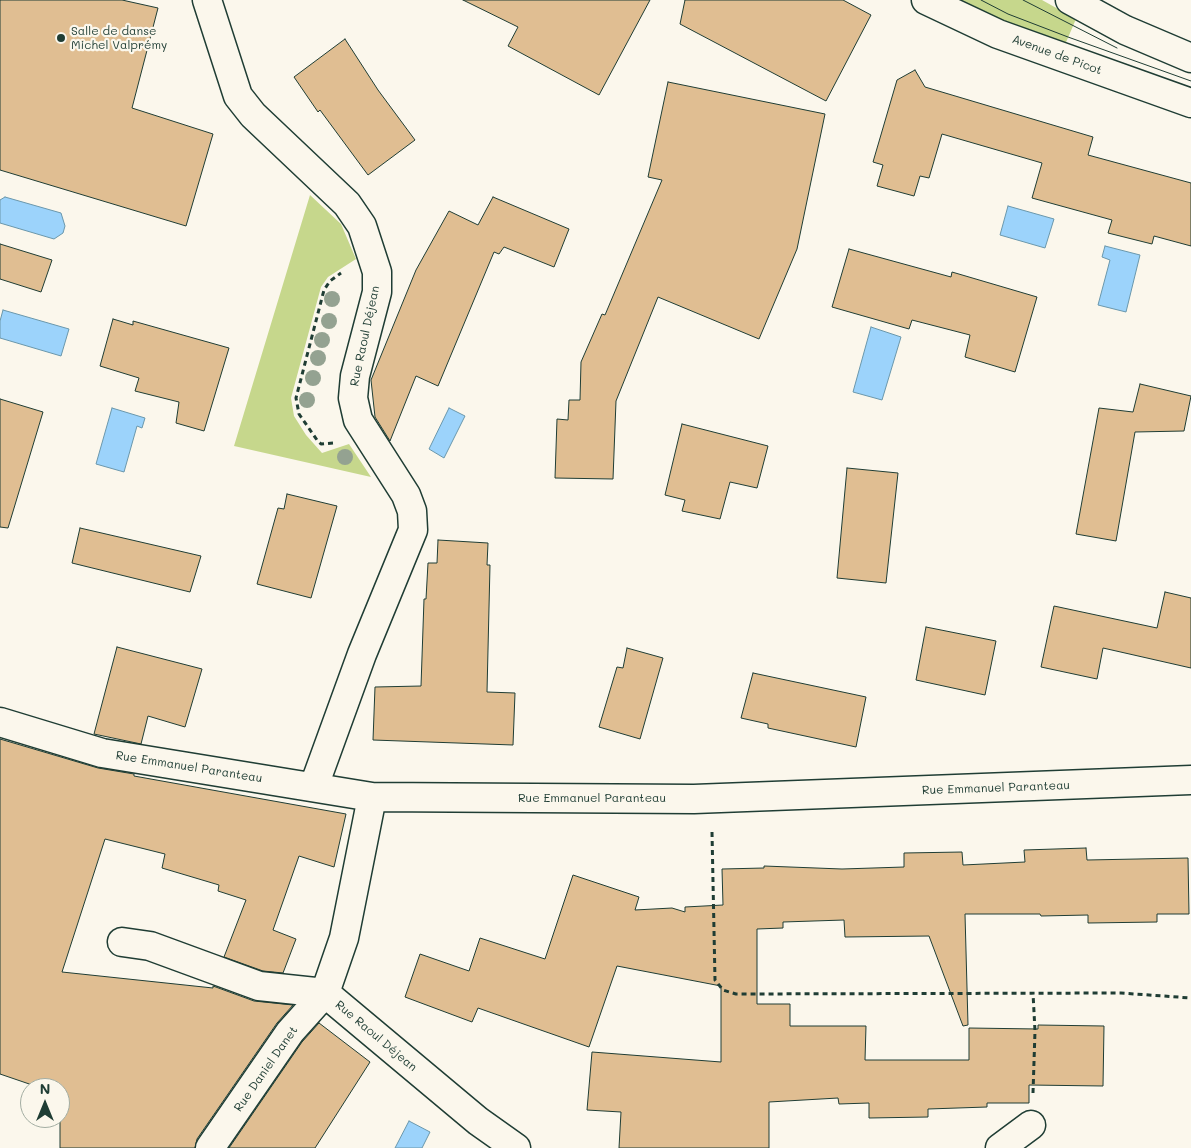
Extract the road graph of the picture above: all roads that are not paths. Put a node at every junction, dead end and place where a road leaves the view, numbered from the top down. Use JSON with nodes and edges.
{"nodes":[{"id":1,"x":207,"y":0,"type":"edge"},
{"id":2,"x":926,"y":0,"type":"edge"},
{"id":3,"x":1070,"y":0,"type":"edge"},
{"id":4,"x":1191,"y":58,"type":"edge"},
{"id":5,"x":1191,"y":103,"type":"edge"},
{"id":6,"x":0,"y":722,"type":"edge"},
{"id":7,"x":1191,"y":780,"type":"edge"},
{"id":8,"x":314,"y":786,"type":"junction"},
{"id":9,"x":372,"y":797,"type":"junction"},
{"id":10,"x":122,"y":942,"type":"dead end"},
{"id":11,"x":325,"y":993,"type":"junction"},
{"id":12,"x":1031,"y":1125,"type":"road end"},
{"id":13,"x":210,"y":1148,"type":"edge"},
{"id":14,"x":516,"y":1148,"type":"edge"},
{"id":15,"x":1000,"y":1148,"type":"edge"}],
"edges":[{"from":1,"to":8,"type":"street","name":"Rue Raoul Déjean"},
{"from":2,"to":5,"type":"street","name":"Avenue de Picot"},
{"from":3,"to":4,"type":"street"},
{"from":6,"to":8,"type":"street","name":"Rue Emmanuel Paranteau"},
{"from":7,"to":9,"type":"street","name":"Rue Emmanuel Paranteau"},
{"from":8,"to":9,"type":"street","name":"Rue Emmanuel Paranteau"},
{"from":9,"to":11,"type":"street","name":"Rue Raoul Déjean"},
{"from":10,"to":11,"type":"street"},
{"from":11,"to":13,"type":"street","name":"Rue Daniel Danet"},
{"from":11,"to":14,"type":"street","name":"Rue Raoul Déjean"},
{"from":12,"to":15,"type":"street"}]}
